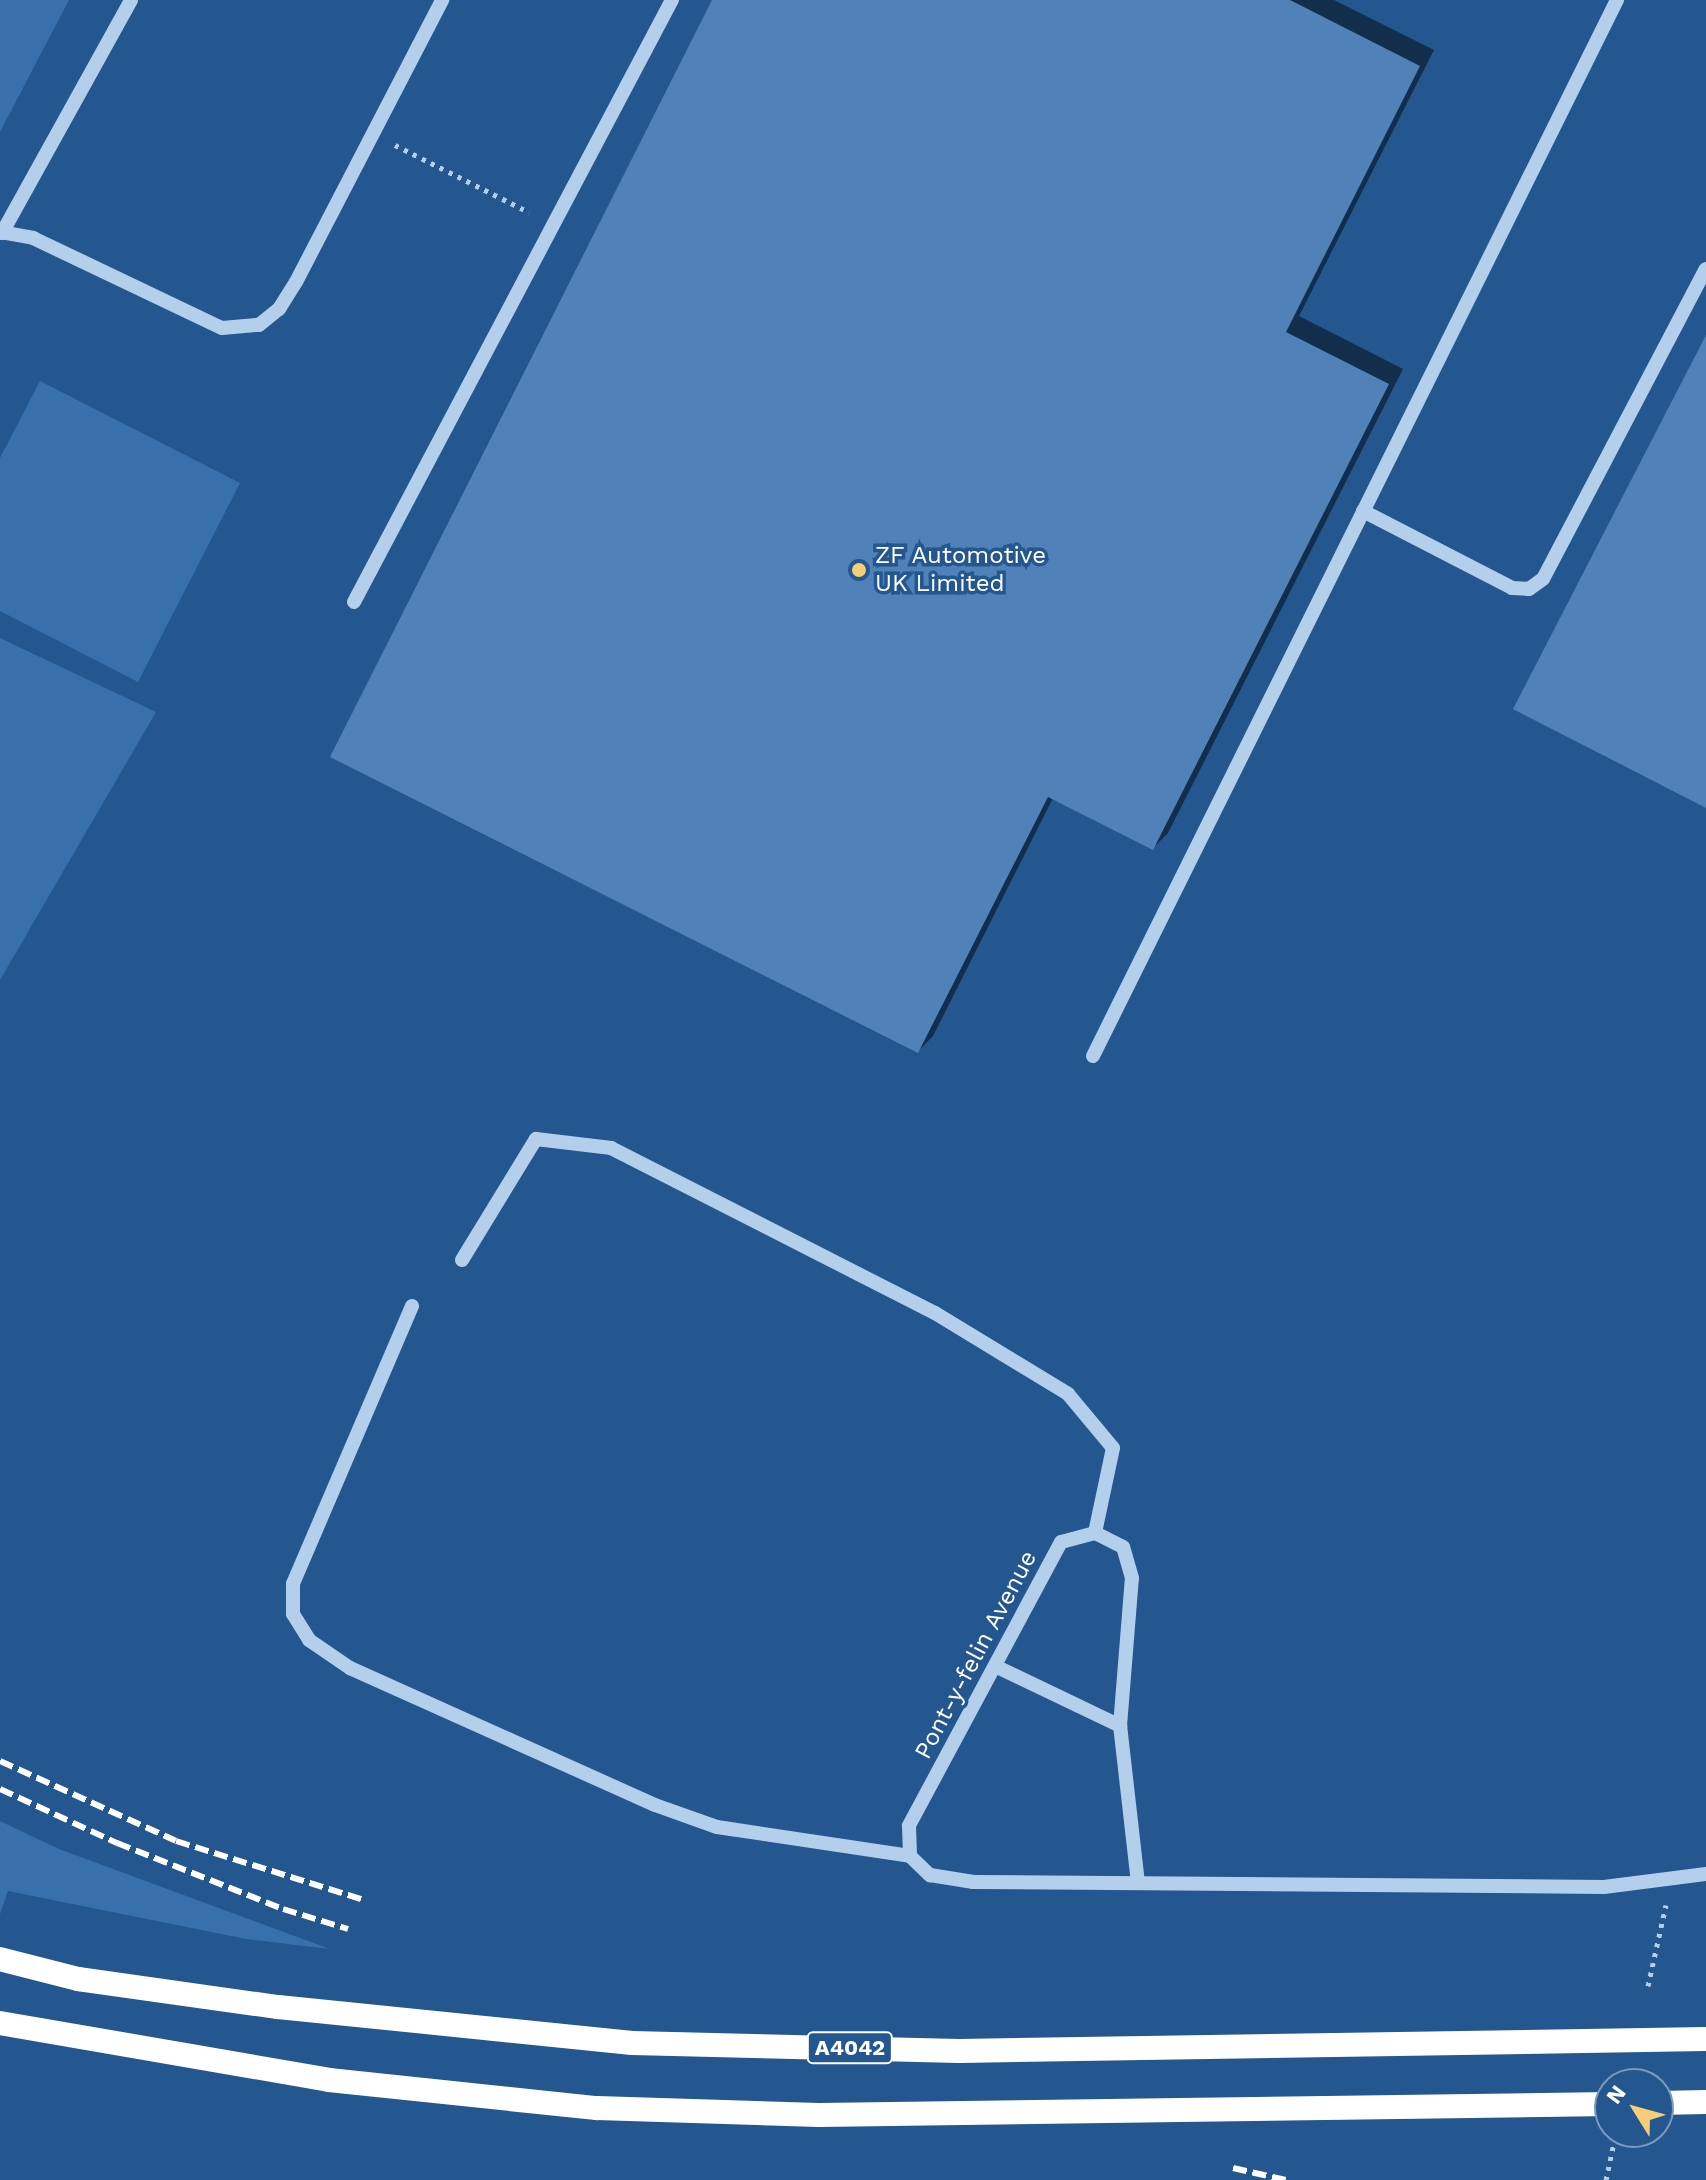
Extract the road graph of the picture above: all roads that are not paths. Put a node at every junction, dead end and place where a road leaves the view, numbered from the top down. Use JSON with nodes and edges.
{"nodes":[{"id":1,"x":131,"y":0,"type":"edge"},
{"id":2,"x":442,"y":0,"type":"edge"},
{"id":3,"x":672,"y":0,"type":"edge"},
{"id":4,"x":1617,"y":0,"type":"edge"},
{"id":5,"x":1,"y":232,"type":"edge"},
{"id":6,"x":1706,"y":269,"type":"edge"},
{"id":7,"x":1363,"y":511,"type":"junction"},
{"id":8,"x":354,"y":602,"type":"dead end"},
{"id":9,"x":1093,"y":1056,"type":"dead end"},
{"id":10,"x":462,"y":1260,"type":"dead end"},
{"id":11,"x":412,"y":1306,"type":"dead end"},
{"id":12,"x":1095,"y":1533,"type":"junction"},
{"id":13,"x":995,"y":1666,"type":"junction"},
{"id":14,"x":1120,"y":1726,"type":"junction"},
{"id":15,"x":910,"y":1856,"type":"junction"},
{"id":16,"x":1706,"y":1874,"type":"edge"},
{"id":17,"x":1138,"y":1883,"type":"junction"},
{"id":18,"x":0,"y":1959,"type":"edge"},
{"id":19,"x":0,"y":2023,"type":"edge"},
{"id":20,"x":1706,"y":2039,"type":"edge"},
{"id":21,"x":1706,"y":2102,"type":"edge"},
{"id":22,"x":1674,"y":2103,"type":"edge"},
{"id":23,"x":1594,"y":2104,"type":"edge"}],
"edges":[{"from":1,"to":5,"type":"lane"},
{"from":2,"to":5,"type":"lane"},
{"from":3,"to":8,"type":"lane"},
{"from":4,"to":7,"type":"lane"},
{"from":6,"to":7,"type":"lane"},
{"from":7,"to":9,"type":"lane"},
{"from":10,"to":12,"type":"lane"},
{"from":11,"to":15,"type":"lane"},
{"from":12,"to":13,"type":"lane","name":"Pont-y-felin Avenue"},
{"from":12,"to":14,"type":"lane"},
{"from":13,"to":14,"type":"lane"},
{"from":13,"to":15,"type":"lane","name":"Pont-y-felin Avenue"},
{"from":14,"to":17,"type":"lane"},
{"from":15,"to":17,"type":"lane"},
{"from":16,"to":17,"type":"lane"},
{"from":18,"to":20,"type":"highway","number":"A4042"},
{"from":19,"to":23,"type":"highway"},
{"from":21,"to":22,"type":"highway"}]}
